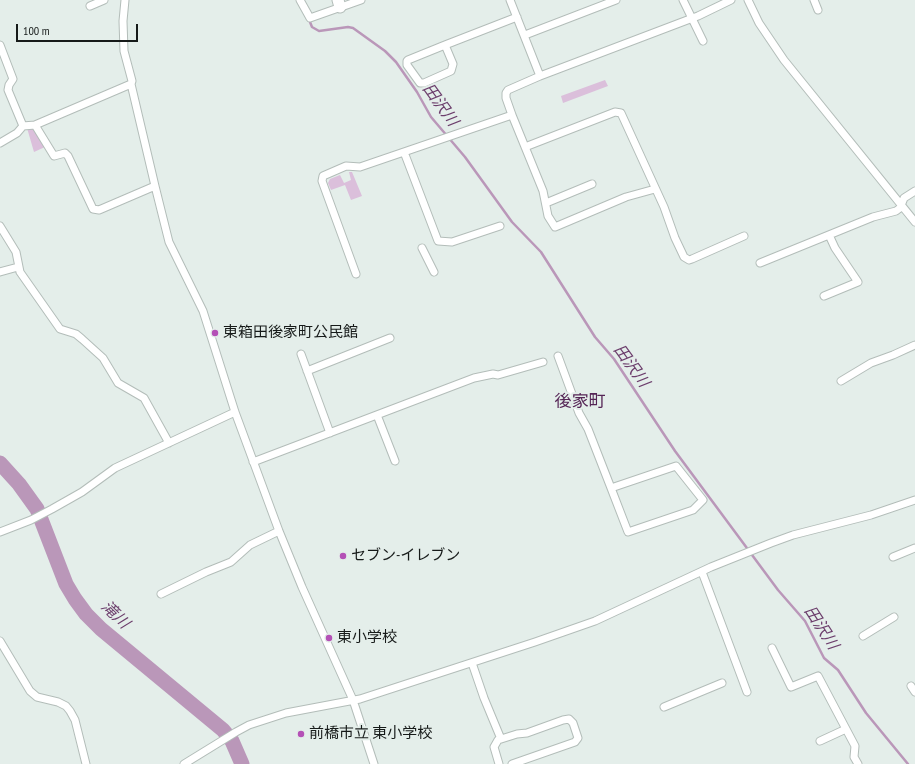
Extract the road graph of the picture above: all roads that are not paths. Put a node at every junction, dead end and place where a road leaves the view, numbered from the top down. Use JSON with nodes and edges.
{"nodes":[{"id":1,"x":102,"y":0,"type":"edge"},
{"id":2,"x":125,"y":0,"type":"edge"},
{"id":3,"x":300,"y":0,"type":"edge"},
{"id":4,"x":361,"y":0,"type":"edge"},
{"id":5,"x":510,"y":0,"type":"edge"},
{"id":6,"x":616,"y":0,"type":"edge"},
{"id":7,"x":683,"y":0,"type":"edge"},
{"id":8,"x":732,"y":0,"type":"edge"},
{"id":9,"x":748,"y":0,"type":"edge"},
{"id":10,"x":814,"y":0,"type":"edge"},
{"id":11,"x":339,"y":4,"type":"edge"},
{"id":12,"x":90,"y":6,"type":"dead end"},
{"id":13,"x":818,"y":10,"type":"dead end"},
{"id":14,"x":517,"y":17,"type":"junction"},
{"id":15,"x":692,"y":18,"type":"junction"},
{"id":16,"x":525,"y":35,"type":"junction"},
{"id":17,"x":702,"y":41,"type":"dead end"},
{"id":18,"x":0,"y":44,"type":"edge"},
{"id":19,"x":446,"y":45,"type":"junction"},
{"id":20,"x":540,"y":76,"type":"junction"},
{"id":21,"x":132,"y":84,"type":"junction"},
{"id":22,"x":512,"y":115,"type":"junction"},
{"id":23,"x":23,"y":126,"type":"junction"},
{"id":24,"x":35,"y":126,"type":"junction"},
{"id":25,"x":0,"y":143,"type":"edge"},
{"id":26,"x":525,"y":147,"type":"junction"},
{"id":27,"x":404,"y":152,"type":"junction"},
{"id":28,"x":592,"y":184,"type":"dead end"},
{"id":29,"x":155,"y":186,"type":"junction"},
{"id":30,"x":655,"y":189,"type":"junction"},
{"id":31,"x":915,"y":191,"type":"edge"},
{"id":32,"x":546,"y":203,"type":"junction"},
{"id":33,"x":901,"y":206,"type":"junction"},
{"id":34,"x":915,"y":222,"type":"edge"},
{"id":35,"x":0,"y":226,"type":"edge"},
{"id":36,"x":500,"y":226,"type":"dead end"},
{"id":37,"x":829,"y":235,"type":"junction"},
{"id":38,"x":744,"y":236,"type":"dead end"},
{"id":39,"x":422,"y":248,"type":"dead end"},
{"id":40,"x":760,"y":262,"type":"dead end"},
{"id":41,"x":18,"y":267,"type":"junction"},
{"id":42,"x":0,"y":272,"type":"edge"},
{"id":43,"x":434,"y":272,"type":"dead end"},
{"id":44,"x":356,"y":274,"type":"dead end"},
{"id":45,"x":824,"y":296,"type":"dead end"},
{"id":46,"x":390,"y":338,"type":"dead end"},
{"id":47,"x":915,"y":345,"type":"edge"},
{"id":48,"x":300,"y":354,"type":"dead end"},
{"id":49,"x":558,"y":356,"type":"dead end"},
{"id":50,"x":543,"y":362,"type":"dead end"},
{"id":51,"x":307,"y":371,"type":"junction"},
{"id":52,"x":841,"y":381,"type":"dead end"},
{"id":53,"x":235,"y":412,"type":"junction"},
{"id":54,"x":377,"y":415,"type":"junction"},
{"id":55,"x":330,"y":433,"type":"junction"},
{"id":56,"x":169,"y":443,"type":"junction"},
{"id":57,"x":395,"y":461,"type":"dead end"},
{"id":58,"x":253,"y":462,"type":"junction"},
{"id":59,"x":611,"y":488,"type":"junction"},
{"id":60,"x":915,"y":500,"type":"edge"},
{"id":61,"x":279,"y":531,"type":"junction"},
{"id":62,"x":0,"y":532,"type":"edge"},
{"id":63,"x":915,"y":548,"type":"edge"},
{"id":64,"x":893,"y":557,"type":"dead end"},
{"id":65,"x":702,"y":572,"type":"junction"},
{"id":66,"x":161,"y":594,"type":"dead end"},
{"id":67,"x":894,"y":617,"type":"dead end"},
{"id":68,"x":863,"y":636,"type":"dead end"},
{"id":69,"x":0,"y":641,"type":"edge"},
{"id":70,"x":772,"y":648,"type":"dead end"},
{"id":71,"x":472,"y":663,"type":"junction"},
{"id":72,"x":722,"y":683,"type":"dead end"},
{"id":73,"x":912,"y":686,"type":"dead end"},
{"id":74,"x":747,"y":692,"type":"dead end"},
{"id":75,"x":915,"y":692,"type":"edge"},
{"id":76,"x":353,"y":700,"type":"junction"},
{"id":77,"x":664,"y":707,"type":"dead end"},
{"id":78,"x":846,"y":730,"type":"junction"},
{"id":79,"x":501,"y":739,"type":"junction"},
{"id":80,"x":820,"y":740,"type":"dead end"},
{"id":81,"x":86,"y":764,"type":"edge"},
{"id":82,"x":184,"y":764,"type":"edge"},
{"id":83,"x":374,"y":764,"type":"edge"},
{"id":84,"x":499,"y":764,"type":"edge"},
{"id":85,"x":512,"y":764,"type":"edge"},
{"id":86,"x":858,"y":764,"type":"edge"}],
"edges":[{"from":1,"to":12,"type":"street"},
{"from":2,"to":21,"type":"street"},
{"from":3,"to":11,"type":"street"},
{"from":4,"to":11,"type":"street"},
{"from":5,"to":14,"type":"street"},
{"from":6,"to":16,"type":"street"},
{"from":7,"to":15,"type":"street"},
{"from":8,"to":15,"type":"street"},
{"from":9,"to":33,"type":"street"},
{"from":10,"to":13,"type":"street"},
{"from":14,"to":16,"type":"street"},
{"from":14,"to":19,"type":"street"},
{"from":15,"to":17,"type":"street"},
{"from":15,"to":20,"type":"street"},
{"from":16,"to":20,"type":"street"},
{"from":18,"to":23,"type":"street"},
{"from":19,"to":19,"type":"street"},
{"from":20,"to":22,"type":"street"},
{"from":21,"to":24,"type":"street"},
{"from":21,"to":29,"type":"street"},
{"from":22,"to":26,"type":"street"},
{"from":22,"to":27,"type":"street"},
{"from":23,"to":24,"type":"street"},
{"from":23,"to":25,"type":"street"},
{"from":24,"to":29,"type":"street"},
{"from":26,"to":30,"type":"street"},
{"from":26,"to":32,"type":"street"},
{"from":27,"to":36,"type":"street"},
{"from":27,"to":44,"type":"street"},
{"from":28,"to":32,"type":"street"},
{"from":29,"to":53,"type":"street"},
{"from":30,"to":32,"type":"street"},
{"from":30,"to":38,"type":"street"},
{"from":31,"to":33,"type":"street"},
{"from":33,"to":34,"type":"street"},
{"from":33,"to":37,"type":"street"},
{"from":35,"to":41,"type":"street"},
{"from":37,"to":40,"type":"street"},
{"from":37,"to":45,"type":"street"},
{"from":39,"to":43,"type":"street"},
{"from":41,"to":42,"type":"street"},
{"from":41,"to":56,"type":"street"},
{"from":46,"to":51,"type":"street"},
{"from":47,"to":52,"type":"street"},
{"from":48,"to":51,"type":"street"},
{"from":49,"to":59,"type":"street"},
{"from":50,"to":54,"type":"street"},
{"from":51,"to":55,"type":"street"},
{"from":53,"to":56,"type":"street"},
{"from":53,"to":58,"type":"street"},
{"from":54,"to":55,"type":"street"},
{"from":54,"to":57,"type":"street"},
{"from":55,"to":58,"type":"street"},
{"from":56,"to":62,"type":"street"},
{"from":58,"to":61,"type":"street"},
{"from":59,"to":59,"type":"street"},
{"from":60,"to":65,"type":"street"},
{"from":61,"to":66,"type":"street"},
{"from":61,"to":76,"type":"street"},
{"from":63,"to":64,"type":"street"},
{"from":65,"to":71,"type":"street"},
{"from":65,"to":74,"type":"street"},
{"from":67,"to":68,"type":"street"},
{"from":69,"to":81,"type":"street"},
{"from":70,"to":78,"type":"street"},
{"from":71,"to":76,"type":"street"},
{"from":71,"to":79,"type":"street"},
{"from":72,"to":77,"type":"street"},
{"from":73,"to":75,"type":"street"},
{"from":76,"to":82,"type":"street"},
{"from":76,"to":83,"type":"street"},
{"from":78,"to":80,"type":"street"},
{"from":78,"to":86,"type":"street"},
{"from":79,"to":84,"type":"street"},
{"from":79,"to":85,"type":"street"}]}
